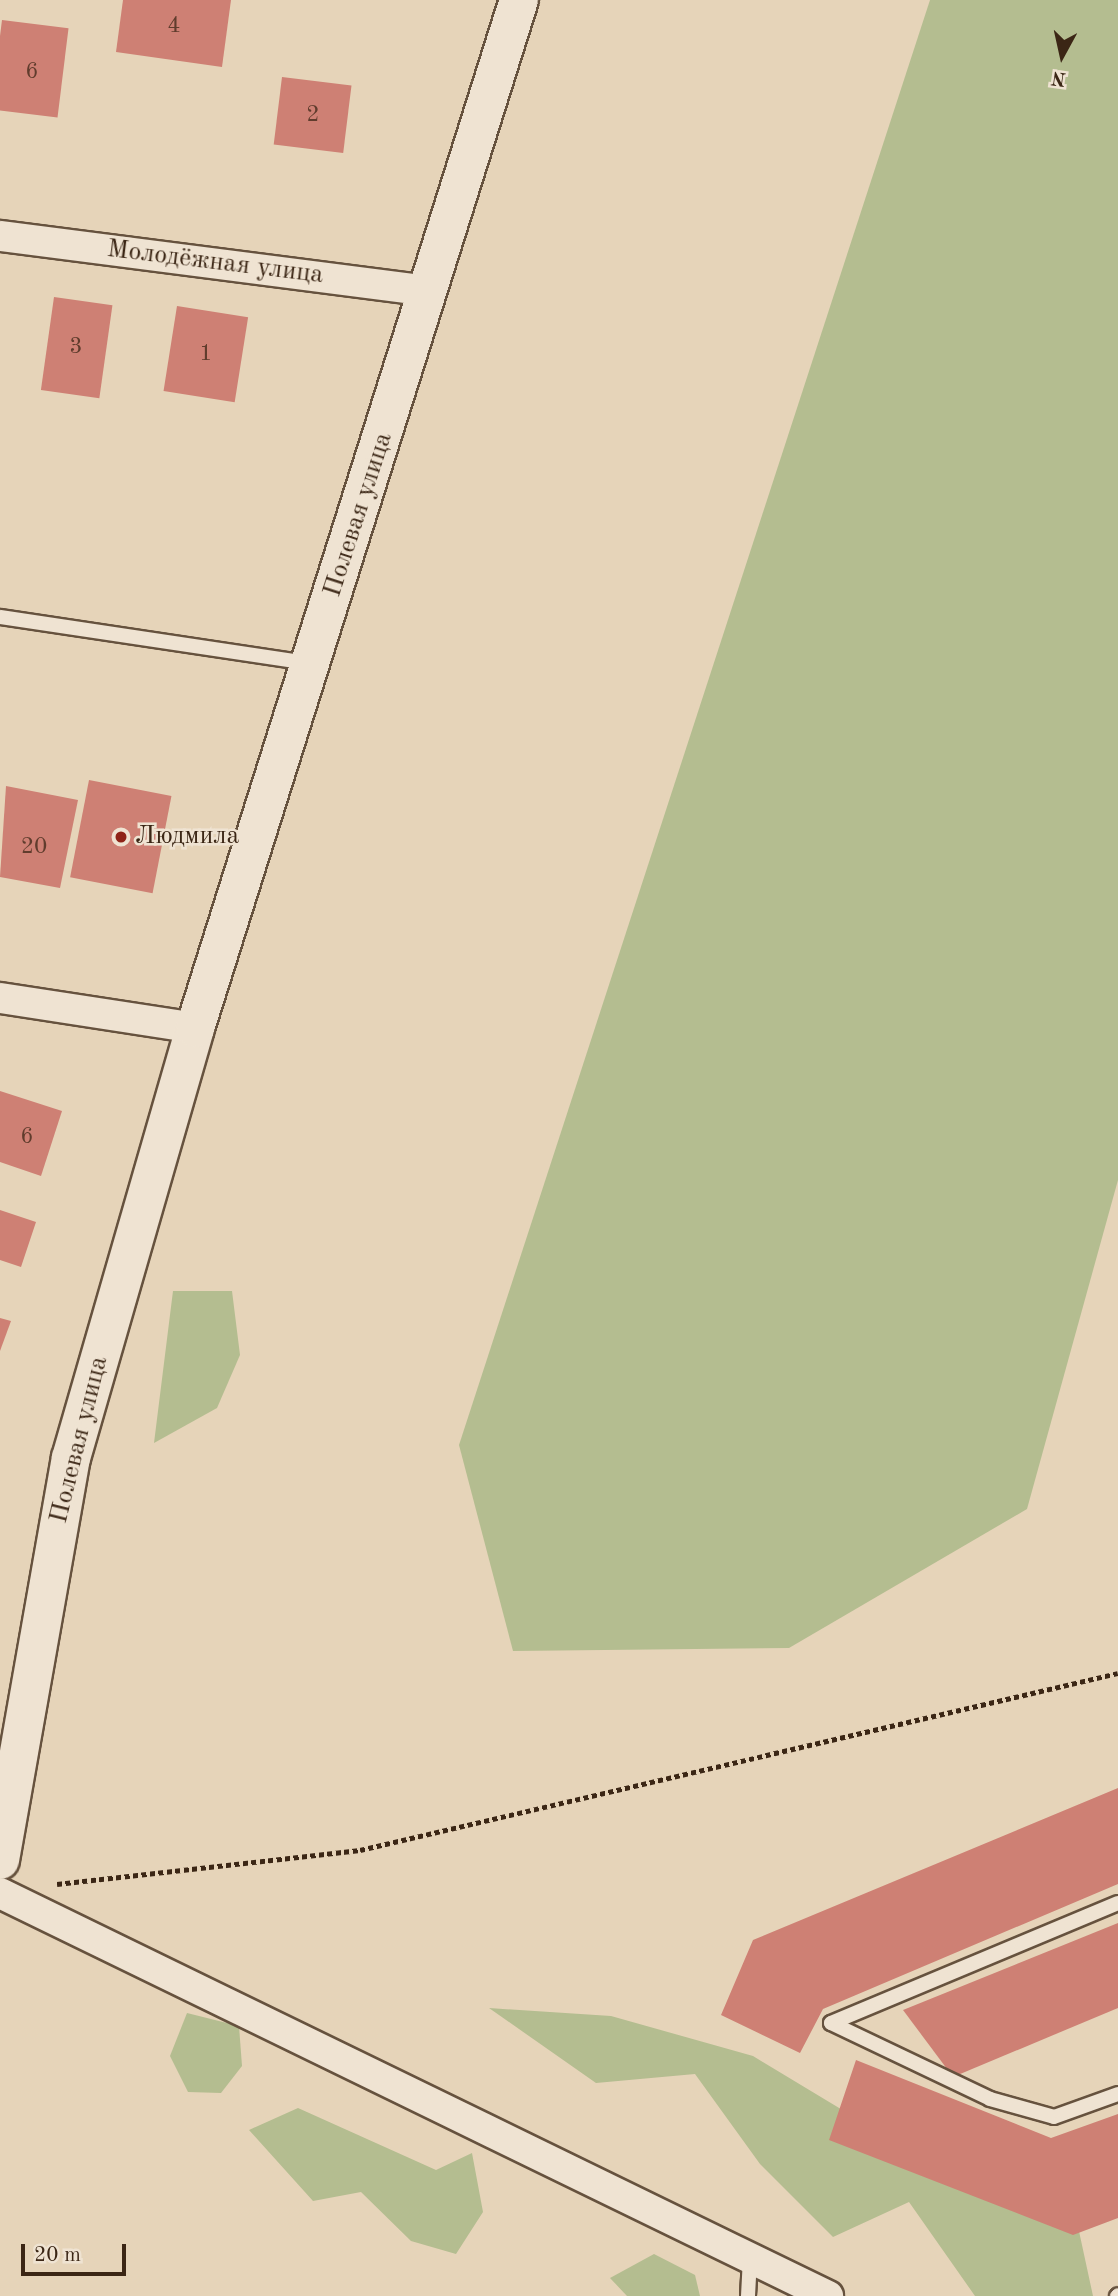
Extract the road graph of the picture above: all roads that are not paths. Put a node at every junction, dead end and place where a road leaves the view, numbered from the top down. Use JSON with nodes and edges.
{"nodes":[{"id":1,"x":519,"y":0,"type":"edge"},
{"id":2,"x":0,"y":236,"type":"edge"},
{"id":3,"x":430,"y":291,"type":"junction"},
{"id":4,"x":0,"y":617,"type":"edge"},
{"id":5,"x":311,"y":664,"type":"junction"},
{"id":6,"x":0,"y":998,"type":"edge"},
{"id":7,"x":195,"y":1028,"type":"junction"},
{"id":8,"x":0,"y":1860,"type":"edge"},
{"id":9,"x":0,"y":1893,"type":"edge"},
{"id":10,"x":1118,"y":1903,"type":"edge"},
{"id":11,"x":1118,"y":2094,"type":"edge"},
{"id":12,"x":750,"y":2257,"type":"junction"},
{"id":13,"x":748,"y":2296,"type":"edge"},
{"id":14,"x":828,"y":2296,"type":"edge"}],
"edges":[{"from":1,"to":3,"type":"street","name":"Полевая улица"},
{"from":2,"to":3,"type":"street","name":"Молодёжная улица"},
{"from":3,"to":5,"type":"street","name":"Полевая улица"},
{"from":4,"to":5,"type":"lane"},
{"from":5,"to":7,"type":"street","name":"Полевая улица"},
{"from":6,"to":7,"type":"street"},
{"from":7,"to":8,"type":"street","name":"Полевая улица"},
{"from":9,"to":12,"type":"street"},
{"from":10,"to":11,"type":"lane"},
{"from":12,"to":13,"type":"lane"},
{"from":12,"to":14,"type":"street"}]}
